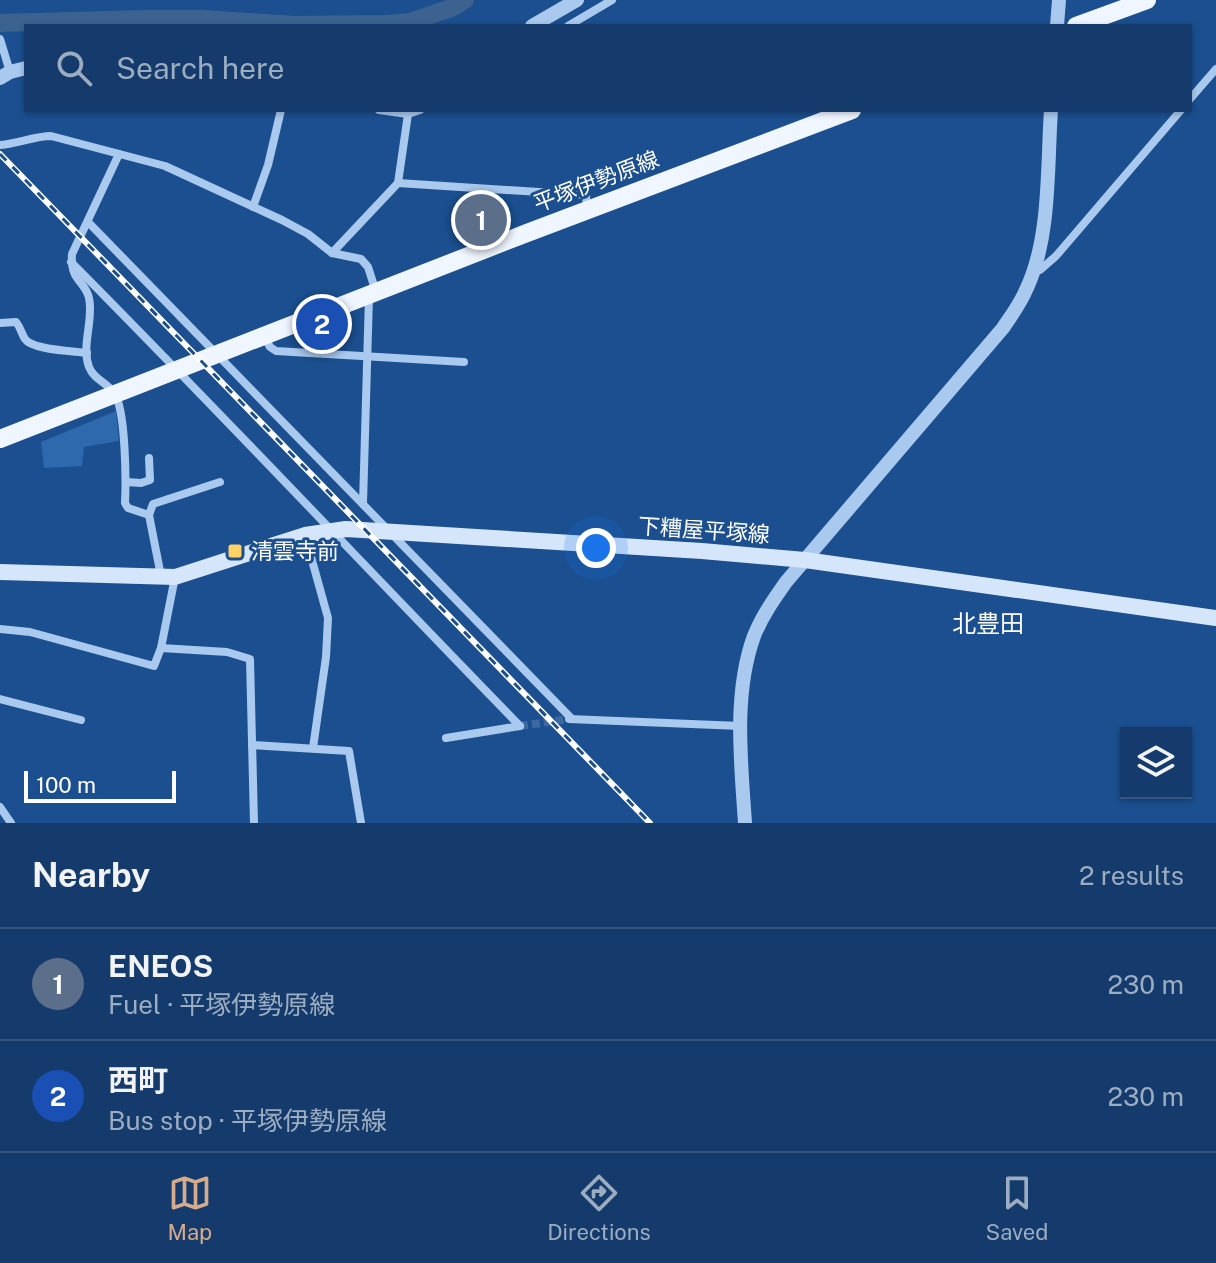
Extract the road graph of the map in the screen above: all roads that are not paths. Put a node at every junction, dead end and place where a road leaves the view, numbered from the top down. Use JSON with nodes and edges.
{"nodes":[{"id":1,"x":577,"y":0,"type":"edge"},
{"id":2,"x":612,"y":0,"type":"edge"},
{"id":3,"x":1059,"y":0,"type":"edge"},
{"id":4,"x":1147,"y":0,"type":"edge"},
{"id":5,"x":535,"y":24,"type":"edge"},
{"id":6,"x":571,"y":24,"type":"edge"},
{"id":7,"x":1057,"y":24,"type":"edge"},
{"id":8,"x":1081,"y":24,"type":"edge"},
{"id":9,"x":0,"y":39,"type":"edge"},
{"id":10,"x":24,"y":69,"type":"edge"},
{"id":11,"x":1216,"y":69,"type":"edge"},
{"id":12,"x":5,"y":75,"type":"edge"},
{"id":13,"x":1192,"y":97,"type":"edge"},
{"id":14,"x":281,"y":112,"type":"edge"},
{"id":15,"x":394,"y":112,"type":"edge"},
{"id":16,"x":414,"y":112,"type":"edge"},
{"id":17,"x":847,"y":112,"type":"edge"},
{"id":18,"x":1051,"y":112,"type":"edge"},
{"id":19,"x":1179,"y":112,"type":"edge"},
{"id":20,"x":408,"y":114,"type":"junction"},
{"id":21,"x":0,"y":145,"type":"edge"},
{"id":22,"x":119,"y":154,"type":"junction"},
{"id":23,"x":398,"y":183,"type":"junction"},
{"id":24,"x":253,"y":207,"type":"junction"},
{"id":25,"x":587,"y":211,"type":"junction"},
{"id":26,"x":88,"y":222,"type":"junction"},
{"id":27,"x":332,"y":253,"type":"junction"},
{"id":28,"x":71,"y":262,"type":"junction"},
{"id":29,"x":1034,"y":271,"type":"junction"},
{"id":30,"x":373,"y":294,"type":"junction"},
{"id":31,"x":0,"y":323,"type":"edge"},
{"id":32,"x":264,"y":335,"type":"junction"},
{"id":33,"x":87,"y":353,"type":"junction"},
{"id":34,"x":215,"y":354,"type":"junction"},
{"id":35,"x":367,"y":357,"type":"junction"},
{"id":36,"x":464,"y":362,"type":"dead end"},
{"id":37,"x":177,"y":369,"type":"junction"},
{"id":38,"x":116,"y":394,"type":"junction"},
{"id":39,"x":0,"y":439,"type":"edge"},
{"id":40,"x":149,"y":458,"type":"dead end"},
{"id":41,"x":126,"y":482,"type":"junction"},
{"id":42,"x":220,"y":482,"type":"dead end"},
{"id":43,"x":363,"y":503,"type":"junction"},
{"id":44,"x":149,"y":515,"type":"junction"},
{"id":45,"x":331,"y":530,"type":"junction"},
{"id":46,"x":387,"y":531,"type":"junction"},
{"id":47,"x":305,"y":535,"type":"junction"},
{"id":48,"x":805,"y":560,"type":"junction"},
{"id":49,"x":0,"y":572,"type":"edge"},
{"id":50,"x":168,"y":577,"type":"junction"},
{"id":51,"x":1216,"y":618,"type":"edge"},
{"id":52,"x":0,"y":629,"type":"edge"},
{"id":53,"x":161,"y":648,"type":"junction"},
{"id":54,"x":0,"y":699,"type":"edge"},
{"id":55,"x":81,"y":720,"type":"dead end"},
{"id":56,"x":740,"y":726,"type":"junction"},
{"id":57,"x":446,"y":738,"type":"dead end"},
{"id":58,"x":252,"y":745,"type":"junction"},
{"id":59,"x":313,"y":748,"type":"junction"},
{"id":60,"x":0,"y":807,"type":"edge"},
{"id":61,"x":11,"y":823,"type":"edge"},
{"id":62,"x":254,"y":823,"type":"edge"},
{"id":63,"x":361,"y":823,"type":"edge"},
{"id":64,"x":745,"y":823,"type":"edge"}],
"edges":[{"from":1,"to":5,"type":"street"},
{"from":2,"to":6,"type":"street"},
{"from":3,"to":7,"type":"street"},
{"from":4,"to":8,"type":"main road"},
{"from":9,"to":12,"type":"street"},
{"from":10,"to":12,"type":"street"},
{"from":11,"to":13,"type":"street"},
{"from":14,"to":24,"type":"street"},
{"from":15,"to":20,"type":"street"},
{"from":16,"to":20,"type":"street"},
{"from":17,"to":25,"type":"main road","name":"平塚伊勢原線"},
{"from":18,"to":29,"type":"street"},
{"from":19,"to":29,"type":"street"},
{"from":20,"to":23,"type":"street"},
{"from":21,"to":22,"type":"street"},
{"from":22,"to":24,"type":"street"},
{"from":22,"to":26,"type":"street"},
{"from":23,"to":25,"type":"street"},
{"from":23,"to":27,"type":"street"},
{"from":24,"to":27,"type":"street"},
{"from":25,"to":30,"type":"main road","name":"平塚伊勢原線"},
{"from":26,"to":28,"type":"street"},
{"from":26,"to":34,"type":"street"},
{"from":27,"to":30,"type":"street"},
{"from":28,"to":33,"type":"street"},
{"from":28,"to":37,"type":"street"},
{"from":29,"to":48,"type":"street"},
{"from":30,"to":32,"type":"main road","name":"平塚伊勢原線"},
{"from":30,"to":35,"type":"street"},
{"from":31,"to":33,"type":"street"},
{"from":32,"to":34,"type":"main road","name":"平塚伊勢原線"},
{"from":32,"to":35,"type":"street"},
{"from":33,"to":38,"type":"street"},
{"from":34,"to":37,"type":"main road","name":"平塚伊勢原線"},
{"from":34,"to":43,"type":"street"},
{"from":35,"to":36,"type":"street"},
{"from":35,"to":43,"type":"street"},
{"from":37,"to":38,"type":"main road","name":"平塚伊勢原線"},
{"from":37,"to":45,"type":"street"},
{"from":38,"to":39,"type":"main road","name":"平塚伊勢原線"},
{"from":38,"to":41,"type":"street"},
{"from":40,"to":41,"type":"street"},
{"from":41,"to":44,"type":"street"},
{"from":42,"to":44,"type":"street"},
{"from":43,"to":46,"type":"street"},
{"from":44,"to":50,"type":"street"},
{"from":45,"to":46,"type":"main road","name":"下糟屋平塚線"},
{"from":45,"to":47,"type":"main road","name":"下糟屋平塚線"},
{"from":45,"to":57,"type":"street"},
{"from":46,"to":48,"type":"main road","name":"下糟屋平塚線"},
{"from":46,"to":56,"type":"street"},
{"from":47,"to":50,"type":"main road","name":"下糟屋平塚線"},
{"from":47,"to":59,"type":"street"},
{"from":48,"to":51,"type":"main road","name":"下糟屋平塚線"},
{"from":48,"to":56,"type":"street"},
{"from":49,"to":50,"type":"main road","name":"下糟屋平塚線"},
{"from":50,"to":53,"type":"street"},
{"from":52,"to":53,"type":"street"},
{"from":53,"to":58,"type":"street"},
{"from":54,"to":55,"type":"street"},
{"from":56,"to":64,"type":"street"},
{"from":58,"to":59,"type":"street"},
{"from":58,"to":62,"type":"street"},
{"from":59,"to":63,"type":"street"},
{"from":60,"to":61,"type":"street"}]}
